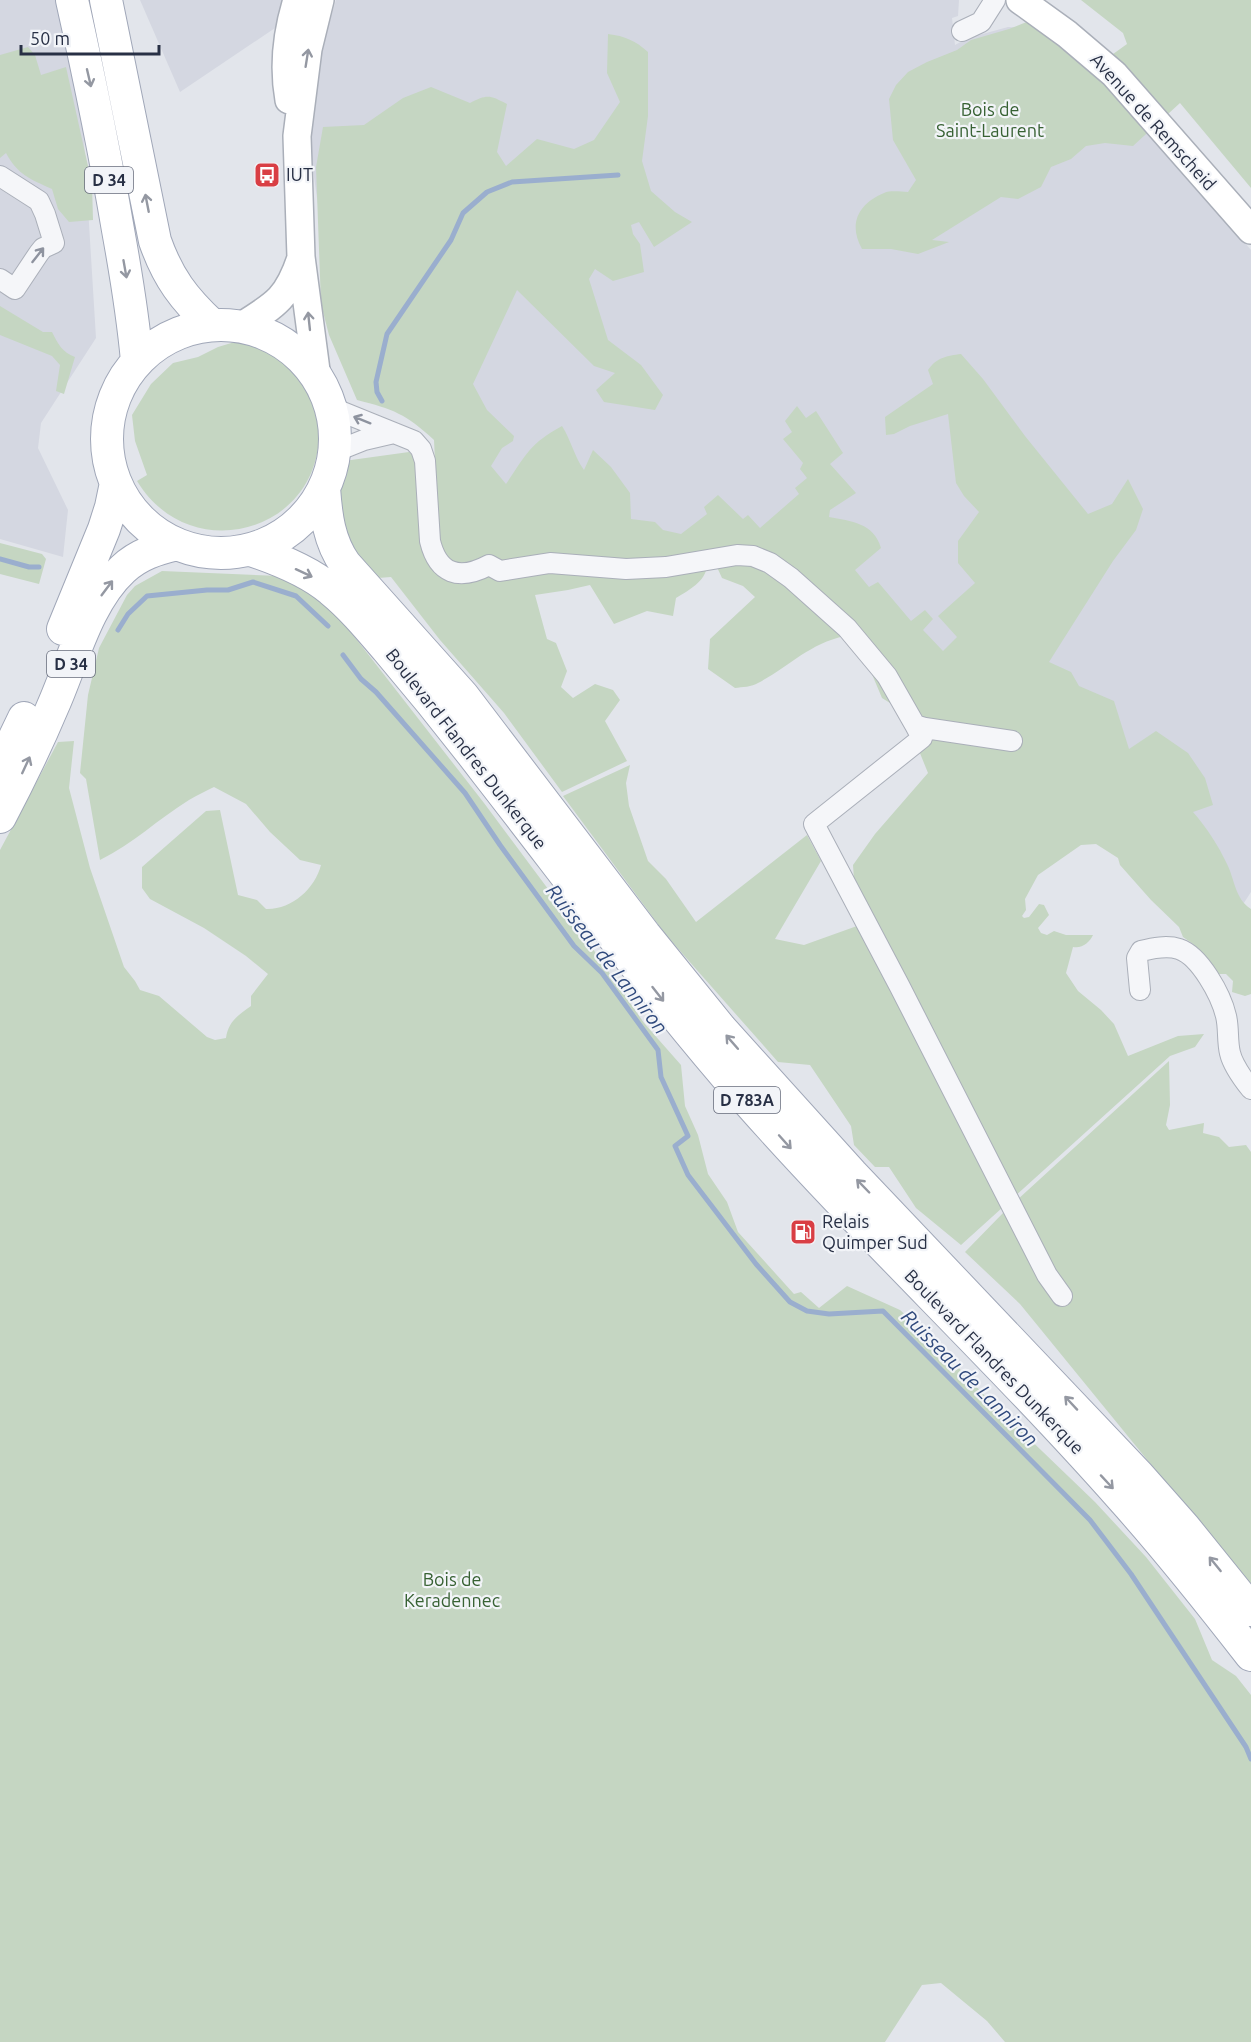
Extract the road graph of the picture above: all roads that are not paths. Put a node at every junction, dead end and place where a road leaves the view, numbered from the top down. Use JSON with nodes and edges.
{"nodes":[{"id":1,"x":72,"y":0,"type":"edge"},
{"id":2,"x":106,"y":0,"type":"edge"},
{"id":3,"x":297,"y":0,"type":"edge"},
{"id":4,"x":320,"y":0,"type":"edge"},
{"id":5,"x":995,"y":0,"type":"edge"},
{"id":6,"x":1020,"y":0,"type":"edge"},
{"id":7,"x":1047,"y":0,"type":"edge"},
{"id":8,"x":962,"y":31,"type":"dead end"},
{"id":9,"x":297,"y":136,"type":"junction"},
{"id":10,"x":0,"y":176,"type":"edge"},
{"id":11,"x":1251,"y":212,"type":"edge"},
{"id":12,"x":1251,"y":230,"type":"edge"},
{"id":13,"x":301,"y":257,"type":"junction"},
{"id":14,"x":0,"y":279,"type":"edge"},
{"id":15,"x":212,"y":325,"type":"junction"},
{"id":16,"x":243,"y":325,"type":"junction"},
{"id":17,"x":137,"y":361,"type":"junction"},
{"id":18,"x":317,"y":378,"type":"junction"},
{"id":19,"x":330,"y":407,"type":"junction"},
{"id":20,"x":394,"y":433,"type":"junction"},
{"id":21,"x":334,"y":452,"type":"junction"},
{"id":22,"x":116,"y":483,"type":"junction"},
{"id":23,"x":324,"y":488,"type":"junction"},
{"id":24,"x":177,"y":544,"type":"junction"},
{"id":25,"x":251,"y":550,"type":"junction"},
{"id":26,"x":915,"y":725,"type":"junction"},
{"id":27,"x":1012,"y":741,"type":"dead end"},
{"id":28,"x":0,"y":768,"type":"edge"},
{"id":29,"x":0,"y":818,"type":"edge"},
{"id":30,"x":1140,"y":990,"type":"dead end"},
{"id":31,"x":1251,"y":1089,"type":"edge"},
{"id":32,"x":1062,"y":1296,"type":"dead end"},
{"id":33,"x":1251,"y":1610,"type":"edge"},
{"id":34,"x":1251,"y":1655,"type":"edge"}],
"edges":[{"from":1,"to":17,"type":"main road","number":"D 34","one_way":true},
{"from":15,"to":2,"type":"main road","number":"D 34","one_way":true},
{"from":3,"to":9,"type":"street"},
{"from":9,"to":4,"type":"street","one_way":true},
{"from":5,"to":8,"type":"street"},
{"from":6,"to":12,"type":"street","name":"Avenue de Remscheid"},
{"from":7,"to":11,"type":"street","name":"Avenue de Remscheid"},
{"from":9,"to":13,"type":"street"},
{"from":14,"to":10,"type":"street","one_way":true},
{"from":13,"to":16,"type":"street"},
{"from":18,"to":13,"type":"street","one_way":true},
{"from":15,"to":16,"type":"main road"},
{"from":15,"to":17,"type":"main road"},
{"from":16,"to":18,"type":"main road"},
{"from":17,"to":22,"type":"main road"},
{"from":18,"to":19,"type":"main road"},
{"from":20,"to":19,"type":"street","one_way":true},
{"from":19,"to":21,"type":"main road"},
{"from":20,"to":21,"type":"street"},
{"from":20,"to":26,"type":"street"},
{"from":21,"to":23,"type":"main road"},
{"from":22,"to":24,"type":"main road"},
{"from":22,"to":28,"type":"main road","number":"D 34"},
{"from":23,"to":25,"type":"main road"},
{"from":33,"to":23,"type":"main road","name":"Boulevard Flandres Dunkerque","number":"D 783A","one_way":true},
{"from":24,"to":25,"type":"main road"},
{"from":29,"to":24,"type":"main road","number":"D 34","one_way":true},
{"from":25,"to":34,"type":"main road","name":"Boulevard Flandres Dunkerque","number":"D 783A","one_way":true},
{"from":26,"to":27,"type":"street"},
{"from":26,"to":32,"type":"street"},
{"from":30,"to":31,"type":"street"}]}
